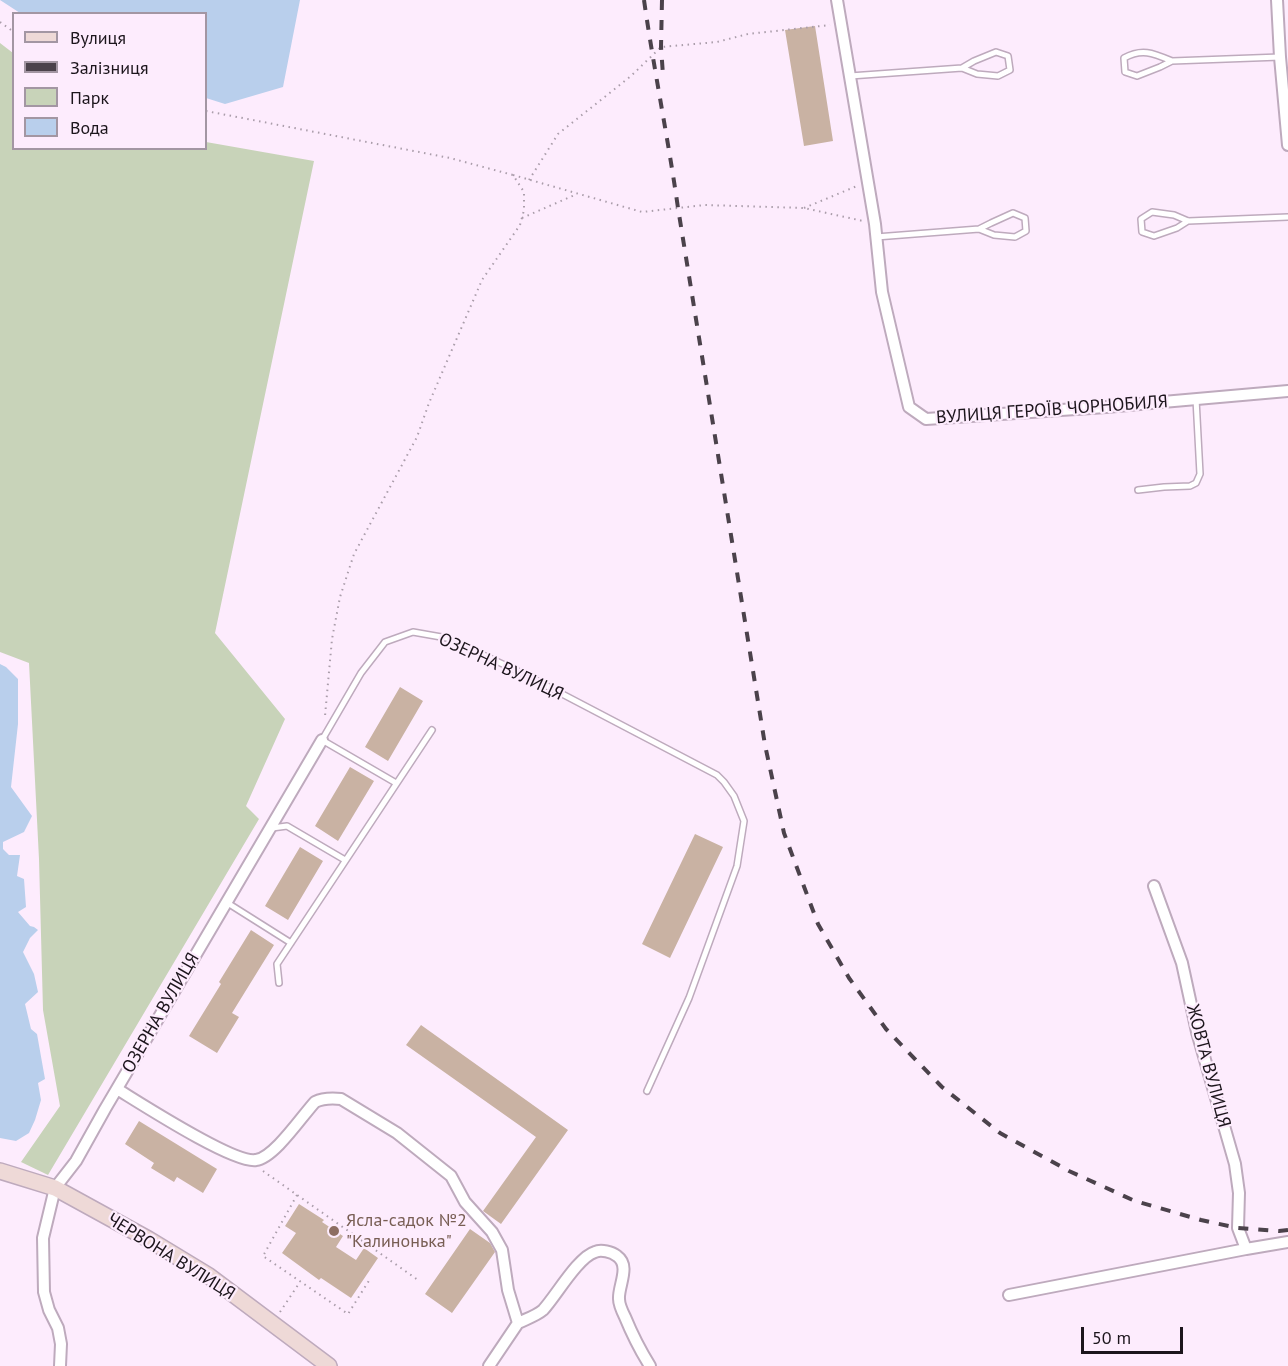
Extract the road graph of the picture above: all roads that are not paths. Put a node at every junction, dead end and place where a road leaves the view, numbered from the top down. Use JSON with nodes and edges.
{"nodes":[{"id":1,"x":837,"y":0,"type":"edge"},
{"id":2,"x":1277,"y":0,"type":"edge"},
{"id":3,"x":1280,"y":57,"type":"junction"},
{"id":4,"x":1172,"y":61,"type":"junction"},
{"id":5,"x":962,"y":68,"type":"junction"},
{"id":6,"x":850,"y":76,"type":"junction"},
{"id":7,"x":1288,"y":145,"type":"edge"},
{"id":8,"x":1288,"y":217,"type":"edge"},
{"id":9,"x":1188,"y":221,"type":"junction"},
{"id":10,"x":979,"y":230,"type":"junction"},
{"id":11,"x":876,"y":237,"type":"junction"},
{"id":12,"x":1288,"y":391,"type":"edge"},
{"id":13,"x":1196,"y":399,"type":"junction"},
{"id":14,"x":1138,"y":490,"type":"dead end"},
{"id":15,"x":432,"y":730,"type":"dead end"},
{"id":16,"x":322,"y":740,"type":"junction"},
{"id":17,"x":396,"y":783,"type":"junction"},
{"id":18,"x":270,"y":828,"type":"junction"},
{"id":19,"x":345,"y":860,"type":"junction"},
{"id":20,"x":1154,"y":886,"type":"dead end"},
{"id":21,"x":226,"y":902,"type":"junction"},
{"id":22,"x":291,"y":943,"type":"junction"},
{"id":23,"x":279,"y":983,"type":"dead end"},
{"id":24,"x":117,"y":1089,"type":"junction"},
{"id":25,"x":647,"y":1091,"type":"dead end"},
{"id":26,"x":0,"y":1172,"type":"edge"},
{"id":27,"x":55,"y":1188,"type":"junction"},
{"id":28,"x":1288,"y":1242,"type":"edge"},
{"id":29,"x":1246,"y":1249,"type":"junction"},
{"id":30,"x":1009,"y":1295,"type":"dead end"},
{"id":31,"x":518,"y":1323,"type":"junction"},
{"id":32,"x":60,"y":1366,"type":"edge"},
{"id":33,"x":329,"y":1366,"type":"edge"},
{"id":34,"x":489,"y":1366,"type":"edge"},
{"id":35,"x":650,"y":1366,"type":"edge"}],
"edges":[{"from":1,"to":6,"type":"street","name":"ВУЛИЦЯ ГЕРОЇВ ЧОРНОБИЛЯ"},
{"from":2,"to":3,"type":"street"},
{"from":3,"to":4,"type":"lane"},
{"from":3,"to":7,"type":"street"},
{"from":4,"to":4,"type":"lane"},
{"from":5,"to":5,"type":"lane"},
{"from":5,"to":6,"type":"lane"},
{"from":6,"to":11,"type":"street","name":"ВУЛИЦЯ ГЕРОЇВ ЧОРНОБИЛЯ"},
{"from":8,"to":9,"type":"lane"},
{"from":9,"to":9,"type":"lane"},
{"from":10,"to":10,"type":"lane"},
{"from":10,"to":11,"type":"lane"},
{"from":11,"to":13,"type":"street","name":"ВУЛИЦЯ ГЕРОЇВ ЧОРНОБИЛЯ"},
{"from":12,"to":13,"type":"street","name":"ВУЛИЦЯ ГЕРОЇВ ЧОРНОБИЛЯ"},
{"from":13,"to":14,"type":"lane"},
{"from":15,"to":17,"type":"lane"},
{"from":16,"to":17,"type":"lane"},
{"from":16,"to":18,"type":"street","name":"ОЗЕРНА ВУЛИЦЯ"},
{"from":16,"to":25,"type":"lane","name":"ОЗЕРНА ВУЛИЦЯ"},
{"from":17,"to":19,"type":"lane"},
{"from":18,"to":19,"type":"lane"},
{"from":18,"to":21,"type":"street","name":"ОЗЕРНА ВУЛИЦЯ"},
{"from":19,"to":22,"type":"lane"},
{"from":20,"to":29,"type":"street","name":"ЖОВТА ВУЛИЦЯ"},
{"from":21,"to":22,"type":"lane"},
{"from":21,"to":24,"type":"street","name":"ОЗЕРНА ВУЛИЦЯ"},
{"from":22,"to":23,"type":"lane"},
{"from":24,"to":27,"type":"street","name":"ОЗЕРНА ВУЛИЦЯ"},
{"from":24,"to":31,"type":"street"},
{"from":26,"to":27,"type":"main road","name":"ЧЕРВОНА ВУЛИЦЯ"},
{"from":27,"to":32,"type":"street"},
{"from":27,"to":33,"type":"main road","name":"ЧЕРВОНА ВУЛИЦЯ"},
{"from":28,"to":29,"type":"street"},
{"from":29,"to":30,"type":"street"},
{"from":31,"to":34,"type":"street"},
{"from":31,"to":35,"type":"street"}]}
